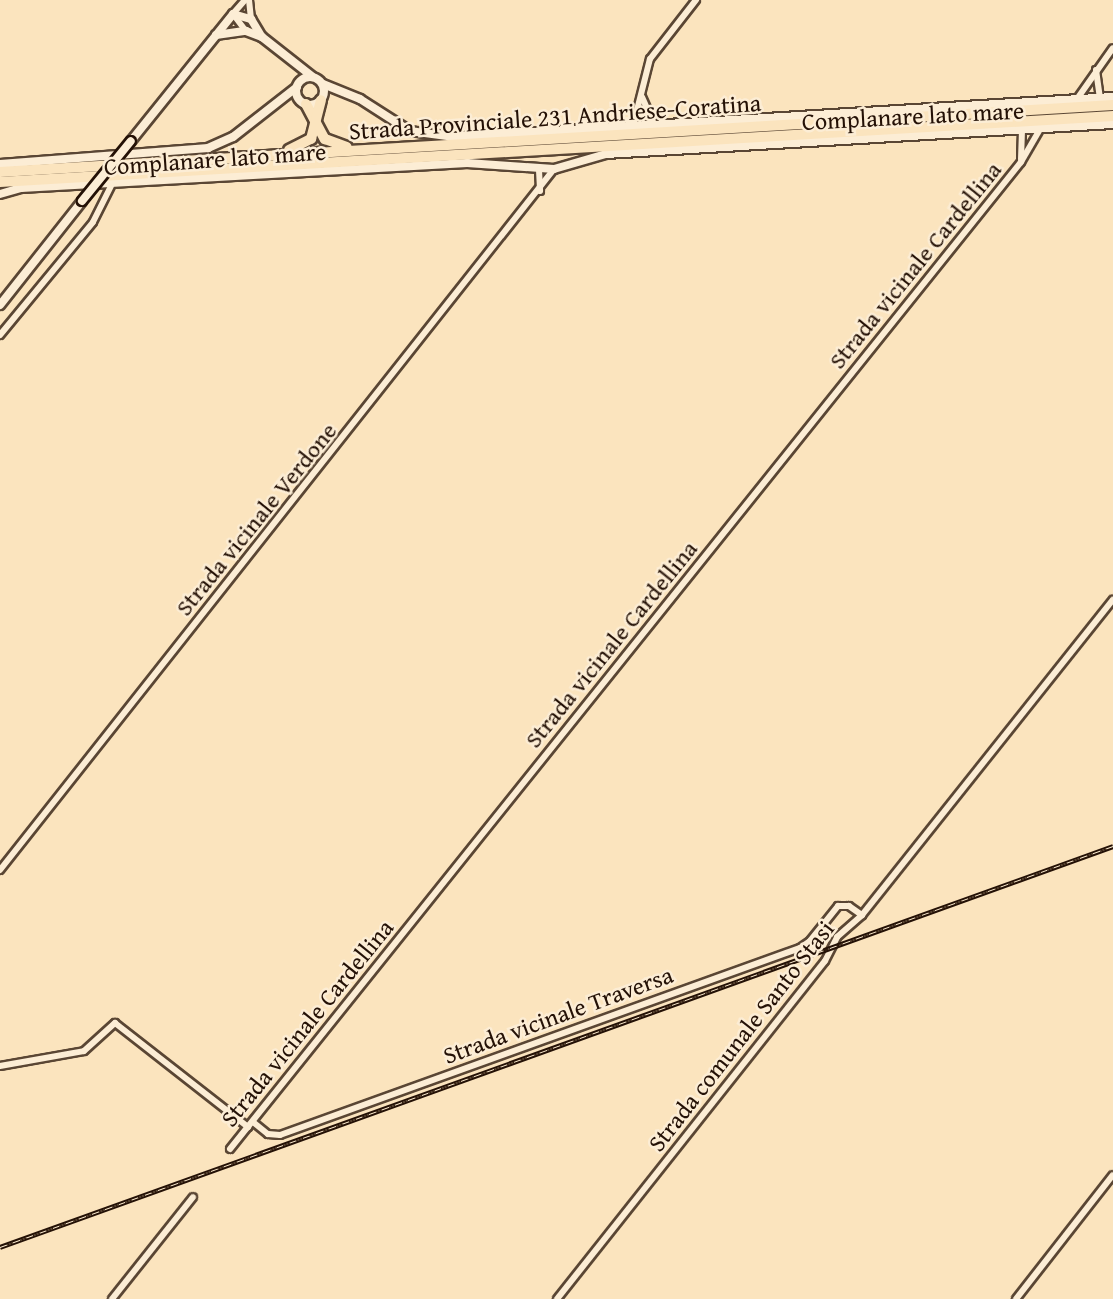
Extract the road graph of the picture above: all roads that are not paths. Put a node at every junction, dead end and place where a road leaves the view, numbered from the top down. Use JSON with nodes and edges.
{"nodes":[{"id":1,"x":247,"y":0,"type":"edge"},
{"id":2,"x":696,"y":0,"type":"edge"},
{"id":3,"x":233,"y":14,"type":"junction"},
{"id":4,"x":251,"y":19,"type":"junction"},
{"id":5,"x":246,"y":31,"type":"junction"},
{"id":6,"x":216,"y":34,"type":"junction"},
{"id":7,"x":262,"y":37,"type":"junction"},
{"id":8,"x":1113,"y":48,"type":"edge"},
{"id":9,"x":292,"y":60,"type":"junction"},
{"id":10,"x":1096,"y":69,"type":"junction"},
{"id":11,"x":313,"y":77,"type":"junction"},
{"id":12,"x":323,"y":84,"type":"junction"},
{"id":13,"x":298,"y":85,"type":"junction"},
{"id":14,"x":344,"y":94,"type":"junction"},
{"id":15,"x":642,"y":96,"type":"junction"},
{"id":16,"x":1100,"y":97,"type":"junction"},
{"id":17,"x":1113,"y":97,"type":"edge"},
{"id":18,"x":281,"y":99,"type":"junction"},
{"id":19,"x":322,"y":99,"type":"junction"},
{"id":20,"x":1077,"y":99,"type":"junction"},
{"id":21,"x":303,"y":102,"type":"junction"},
{"id":22,"x":1113,"y":105,"type":"edge"},
{"id":23,"x":1113,"y":116,"type":"edge"},
{"id":24,"x":317,"y":124,"type":"junction"},
{"id":25,"x":654,"y":124,"type":"junction"},
{"id":26,"x":1113,"y":124,"type":"edge"},
{"id":27,"x":633,"y":126,"type":"junction"},
{"id":28,"x":1041,"y":128,"type":"junction"},
{"id":29,"x":1022,"y":129,"type":"junction"},
{"id":30,"x":416,"y":147,"type":"junction"},
{"id":31,"x":225,"y":159,"type":"junction"},
{"id":32,"x":1021,"y":162,"type":"junction"},
{"id":33,"x":0,"y":164,"type":"edge"},
{"id":34,"x":554,"y":169,"type":"junction"},
{"id":35,"x":538,"y":170,"type":"junction"},
{"id":36,"x":0,"y":172,"type":"edge"},
{"id":37,"x":0,"y":182,"type":"edge"},
{"id":38,"x":111,"y":186,"type":"junction"},
{"id":39,"x":540,"y":191,"type":"junction"},
{"id":40,"x":0,"y":194,"type":"edge"},
{"id":41,"x":0,"y":305,"type":"edge"},
{"id":42,"x":0,"y":335,"type":"edge"},
{"id":43,"x":1113,"y":600,"type":"edge"},
{"id":44,"x":0,"y":870,"type":"edge"},
{"id":45,"x":862,"y":915,"type":"junction"},
{"id":46,"x":0,"y":1066,"type":"edge"},
{"id":47,"x":250,"y":1124,"type":"junction"},
{"id":48,"x":230,"y":1149,"type":"dead end"},
{"id":49,"x":1113,"y":1175,"type":"edge"},
{"id":50,"x":193,"y":1197,"type":"dead end"},
{"id":51,"x":112,"y":1299,"type":"edge"},
{"id":52,"x":557,"y":1299,"type":"edge"},
{"id":53,"x":1016,"y":1299,"type":"edge"}],
"edges":[{"from":1,"to":3,"type":"street"},
{"from":1,"to":4,"type":"street"},
{"from":2,"to":15,"type":"street"},
{"from":3,"to":4,"type":"street"},
{"from":3,"to":5,"type":"street"},
{"from":3,"to":6,"type":"street"},
{"from":4,"to":7,"type":"street"},
{"from":5,"to":6,"type":"street"},
{"from":5,"to":7,"type":"street"},
{"from":6,"to":41,"type":"street","bridge":true},
{"from":7,"to":9,"type":"street"},
{"from":8,"to":10,"type":"street"},
{"from":9,"to":11,"type":"street"},
{"from":9,"to":13,"type":"street"},
{"from":10,"to":16,"type":"street"},
{"from":10,"to":20,"type":"street"},
{"from":11,"to":12,"type":"street"},
{"from":11,"to":13,"type":"street"},
{"from":12,"to":14,"type":"street"},
{"from":12,"to":19,"type":"street"},
{"from":13,"to":18,"type":"street"},
{"from":13,"to":21,"type":"street"},
{"from":14,"to":19,"type":"street"},
{"from":14,"to":27,"type":"street"},
{"from":15,"to":25,"type":"street"},
{"from":15,"to":27,"type":"street"},
{"from":16,"to":17,"type":"street"},
{"from":16,"to":20,"type":"street"},
{"from":18,"to":21,"type":"street"},
{"from":18,"to":33,"type":"street"},
{"from":19,"to":21,"type":"street"},
{"from":19,"to":24,"type":"highway"},
{"from":20,"to":25,"type":"street"},
{"from":21,"to":24,"type":"highway"},
{"from":22,"to":30,"type":"highway","name":"Strada Provinciale 231 Andriese-Coratina"},
{"from":23,"to":37,"type":"highway","name":"Strada Provinciale 231 Andriese-Coratina"},
{"from":24,"to":30,"type":"highway"},
{"from":24,"to":31,"type":"highway"},
{"from":25,"to":27,"type":"street"},
{"from":26,"to":28,"type":"street","name":"Complanare lato mare"},
{"from":28,"to":29,"type":"street","name":"Complanare lato mare"},
{"from":28,"to":32,"type":"street","name":"Strada vicinale Cardellina"},
{"from":29,"to":32,"type":"street","name":"Strada vicinale Cardellina"},
{"from":29,"to":34,"type":"street","name":"Complanare lato mare"},
{"from":30,"to":31,"type":"highway","name":"Strada Provinciale 231 Andriese-Coratina"},
{"from":31,"to":36,"type":"highway","name":"Strada Provinciale 231 Andriese-Coratina"},
{"from":32,"to":47,"type":"street","name":"Strada vicinale Cardellina"},
{"from":34,"to":35,"type":"street","name":"Complanare lato mare"},
{"from":34,"to":39,"type":"street","name":"Strada vicinale Verdone"},
{"from":35,"to":38,"type":"street","name":"Complanare lato mare"},
{"from":35,"to":39,"type":"street"},
{"from":38,"to":40,"type":"street","name":"Complanare lato mare"},
{"from":38,"to":42,"type":"street"},
{"from":39,"to":44,"type":"street","name":"Strada vicinale Verdone"},
{"from":43,"to":45,"type":"street","name":"Strada comunale Santo Stasi"},
{"from":45,"to":47,"type":"street","name":"Strada vicinale Traversa"},
{"from":45,"to":52,"type":"street","name":"Strada comunale Santo Stasi"},
{"from":46,"to":47,"type":"street","name":"Strada vicinale Traversa"},
{"from":47,"to":48,"type":"street","name":"Strada vicinale Cardellina"},
{"from":49,"to":53,"type":"street"},
{"from":50,"to":51,"type":"street"}]}
